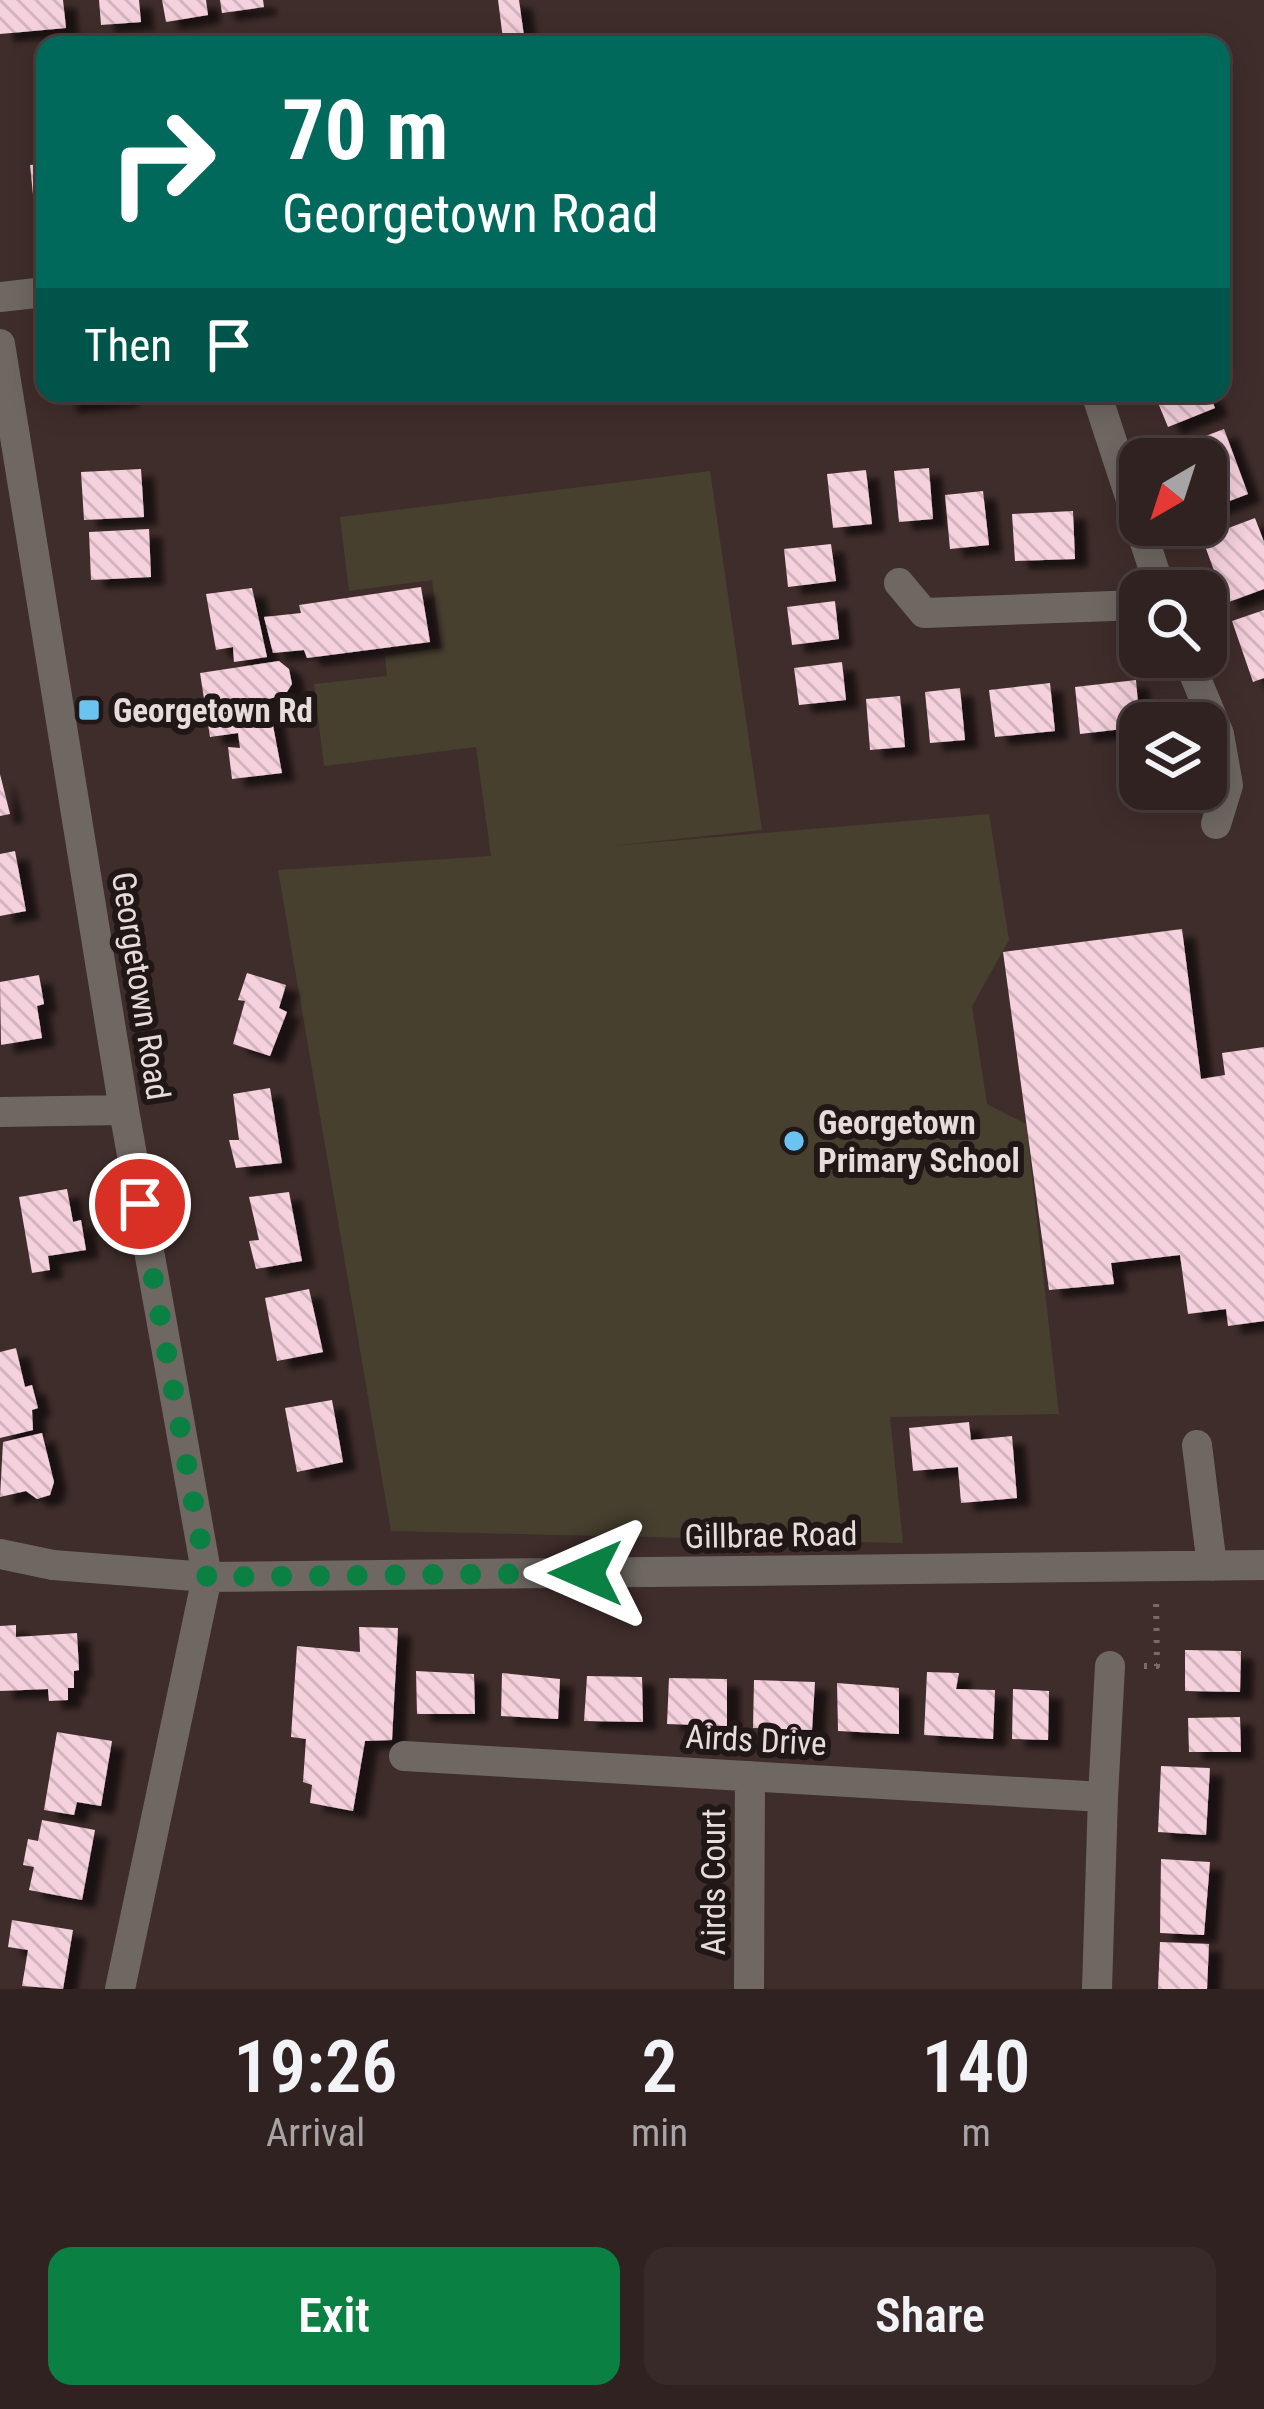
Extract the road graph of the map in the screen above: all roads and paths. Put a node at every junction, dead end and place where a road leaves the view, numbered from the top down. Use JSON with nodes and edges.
{"nodes":[{"id":1,"x":36,"y":293,"type":"edge"},
{"id":2,"x":0,"y":297,"type":"edge"},
{"id":3,"x":0,"y":344,"type":"edge"},
{"id":4,"x":1099,"y":402,"type":"edge"},
{"id":5,"x":1154,"y":570,"type":"edge"},
{"id":6,"x":899,"y":583,"type":"dead end"},
{"id":7,"x":1119,"y":606,"type":"edge"},
{"id":8,"x":1196,"y":678,"type":"edge"},
{"id":9,"x":1216,"y":824,"type":"dead end"},
{"id":10,"x":124,"y":1110,"type":"junction"},
{"id":11,"x":0,"y":1112,"type":"edge"},
{"id":12,"x":1197,"y":1445,"type":"dead end"},
{"id":13,"x":0,"y":1554,"type":"edge"},
{"id":14,"x":1264,"y":1565,"type":"edge"},
{"id":15,"x":1155,"y":1566,"type":"junction"},
{"id":16,"x":1212,"y":1566,"type":"junction"},
{"id":17,"x":207,"y":1577,"type":"junction"},
{"id":18,"x":1110,"y":1666,"type":"joint"},
{"id":19,"x":404,"y":1756,"type":"dead end"},
{"id":20,"x":750,"y":1776,"type":"junction"},
{"id":21,"x":1102,"y":1797,"type":"junction"},
{"id":22,"x":120,"y":1989,"type":"edge"},
{"id":23,"x":749,"y":1989,"type":"edge"},
{"id":24,"x":1097,"y":1989,"type":"edge"}],
"edges":[{"from":1,"to":2,"type":"street"},
{"from":3,"to":10,"type":"street","name":"Georgetown Road"},
{"from":4,"to":5,"type":"street"},
{"from":6,"to":7,"type":"street"},
{"from":8,"to":9,"type":"street"},
{"from":10,"to":11,"type":"street"},
{"from":10,"to":17,"type":"street","name":"Georgetown Road"},
{"from":12,"to":16,"type":"street"},
{"from":13,"to":17,"type":"street","name":"Gillbrae Road"},
{"from":14,"to":16,"type":"street","name":"Gillbrae Road"},
{"from":15,"to":16,"type":"street","name":"Gillbrae Road"},
{"from":15,"to":17,"type":"street","name":"Gillbrae Road"},
{"from":15,"to":18,"type":"path"},
{"from":17,"to":22,"type":"street","name":"Georgetown Road"},
{"from":18,"to":21,"type":"street"},
{"from":19,"to":20,"type":"street","name":"Airds Drive"},
{"from":20,"to":21,"type":"street","name":"Airds Drive"},
{"from":20,"to":23,"type":"street","name":"Airds Court"},
{"from":21,"to":24,"type":"street"}]}
